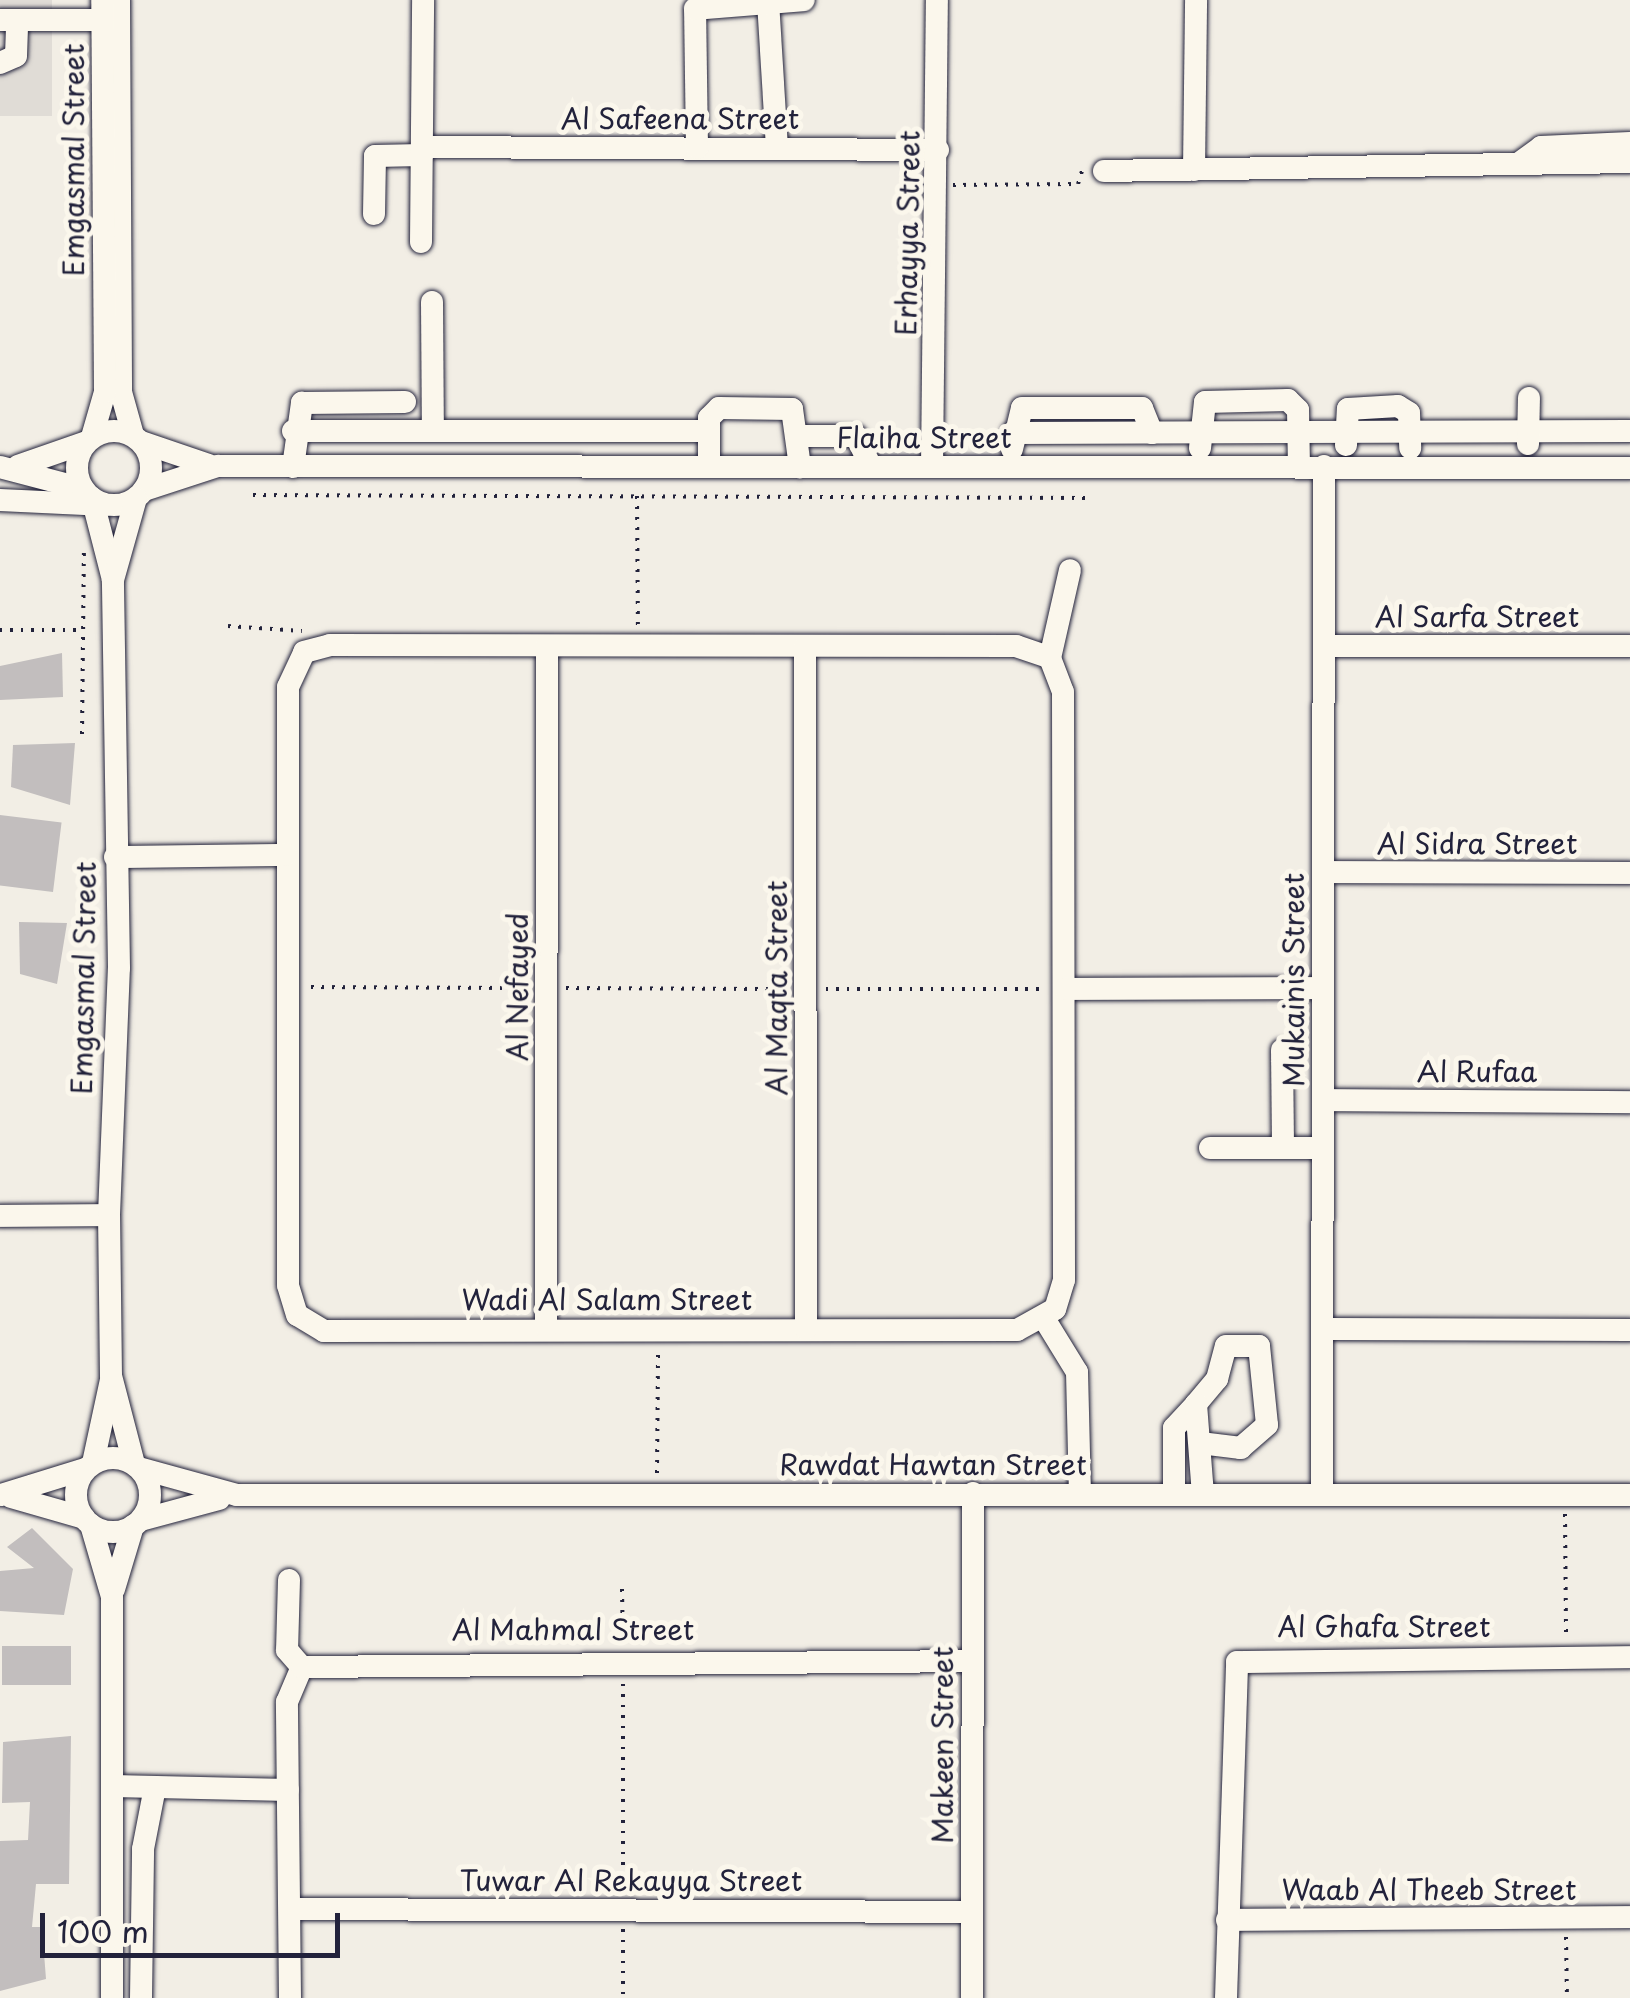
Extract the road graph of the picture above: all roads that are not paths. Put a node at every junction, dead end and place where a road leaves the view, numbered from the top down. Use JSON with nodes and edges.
{"nodes":[{"id":1,"x":119,"y":0,"type":"edge"},
{"id":2,"x":423,"y":0,"type":"edge"},
{"id":3,"x":804,"y":0,"type":"edge"},
{"id":4,"x":937,"y":0,"type":"edge"},
{"id":5,"x":1196,"y":0,"type":"edge"},
{"id":6,"x":768,"y":1,"type":"edge"},
{"id":7,"x":102,"y":10,"type":"edge"},
{"id":8,"x":9,"y":20,"type":"edge"},
{"id":9,"x":0,"y":63,"type":"edge"},
{"id":10,"x":1630,"y":144,"type":"edge"},
{"id":11,"x":697,"y":148,"type":"junction"},
{"id":12,"x":777,"y":148,"type":"junction"},
{"id":13,"x":938,"y":150,"type":"junction"},
{"id":14,"x":422,"y":151,"type":"junction"},
{"id":15,"x":1630,"y":162,"type":"edge"},
{"id":16,"x":1518,"y":164,"type":"junction"},
{"id":17,"x":1194,"y":170,"type":"junction"},
{"id":18,"x":1104,"y":171,"type":"road end"},
{"id":19,"x":374,"y":214,"type":"dead end"},
{"id":20,"x":421,"y":242,"type":"dead end"},
{"id":21,"x":432,"y":302,"type":"dead end"},
{"id":22,"x":1529,"y":398,"type":"dead end"},
{"id":23,"x":405,"y":402,"type":"dead end"},
{"id":24,"x":293,"y":430,"type":"junction"},
{"id":25,"x":429,"y":430,"type":"junction"},
{"id":26,"x":516,"y":430,"type":"junction"},
{"id":27,"x":606,"y":430,"type":"junction"},
{"id":28,"x":709,"y":430,"type":"junction"},
{"id":29,"x":1630,"y":431,"type":"edge"},
{"id":30,"x":1528,"y":432,"type":"junction"},
{"id":31,"x":1346,"y":433,"type":"junction"},
{"id":32,"x":1410,"y":433,"type":"junction"},
{"id":33,"x":1200,"y":434,"type":"junction"},
{"id":34,"x":1299,"y":434,"type":"junction"},
{"id":35,"x":799,"y":436,"type":"junction"},
{"id":36,"x":137,"y":439,"type":"junction"},
{"id":37,"x":89,"y":440,"type":"junction"},
{"id":38,"x":218,"y":466,"type":"junction"},
{"id":39,"x":932,"y":466,"type":"junction"},
{"id":40,"x":1012,"y":466,"type":"junction"},
{"id":41,"x":1200,"y":466,"type":"junction"},
{"id":42,"x":1298,"y":466,"type":"junction"},
{"id":43,"x":1335,"y":466,"type":"junction"},
{"id":44,"x":8,"y":467,"type":"edge"},
{"id":45,"x":293,"y":467,"type":"junction"},
{"id":46,"x":425,"y":467,"type":"junction"},
{"id":47,"x":516,"y":467,"type":"junction"},
{"id":48,"x":607,"y":467,"type":"junction"},
{"id":49,"x":709,"y":467,"type":"junction"},
{"id":50,"x":800,"y":467,"type":"junction"},
{"id":51,"x":870,"y":467,"type":"junction"},
{"id":52,"x":1410,"y":467,"type":"junction"},
{"id":53,"x":1528,"y":468,"type":"junction"},
{"id":54,"x":1630,"y":468,"type":"edge"},
{"id":55,"x":140,"y":494,"type":"junction"},
{"id":56,"x":0,"y":500,"type":"edge"},
{"id":57,"x":95,"y":500,"type":"junction"},
{"id":58,"x":1070,"y":570,"type":"dead end"},
{"id":59,"x":113,"y":580,"type":"junction"},
{"id":60,"x":547,"y":646,"type":"junction"},
{"id":61,"x":805,"y":646,"type":"junction"},
{"id":62,"x":1324,"y":646,"type":"junction"},
{"id":63,"x":1630,"y":646,"type":"edge"},
{"id":64,"x":1050,"y":658,"type":"junction"},
{"id":65,"x":286,"y":854,"type":"junction"},
{"id":66,"x":114,"y":858,"type":"junction"},
{"id":67,"x":1324,"y":872,"type":"junction"},
{"id":68,"x":1630,"y":873,"type":"edge"},
{"id":69,"x":1322,"y":988,"type":"junction"},
{"id":70,"x":1065,"y":989,"type":"junction"},
{"id":71,"x":1282,"y":1050,"type":"dead end"},
{"id":72,"x":1323,"y":1100,"type":"junction"},
{"id":73,"x":1630,"y":1102,"type":"edge"},
{"id":74,"x":1210,"y":1148,"type":"dead end"},
{"id":75,"x":1284,"y":1148,"type":"junction"},
{"id":76,"x":1322,"y":1148,"type":"junction"},
{"id":77,"x":109,"y":1215,"type":"junction"},
{"id":78,"x":0,"y":1216,"type":"edge"},
{"id":79,"x":1045,"y":1320,"type":"junction"},
{"id":80,"x":546,"y":1327,"type":"junction"},
{"id":81,"x":806,"y":1329,"type":"junction"},
{"id":82,"x":1325,"y":1330,"type":"junction"},
{"id":83,"x":1630,"y":1330,"type":"edge"},
{"id":84,"x":112,"y":1376,"type":"junction"},
{"id":85,"x":1196,"y":1404,"type":"junction"},
{"id":86,"x":1200,"y":1443,"type":"junction"},
{"id":87,"x":89,"y":1466,"type":"junction"},
{"id":88,"x":136,"y":1466,"type":"junction"},
{"id":89,"x":972,"y":1493,"type":"junction"},
{"id":90,"x":1322,"y":1493,"type":"junction"},
{"id":91,"x":1080,"y":1494,"type":"junction"},
{"id":92,"x":1174,"y":1494,"type":"junction"},
{"id":93,"x":1203,"y":1494,"type":"junction"},
{"id":94,"x":237,"y":1495,"type":"junction"},
{"id":95,"x":1630,"y":1495,"type":"edge"},
{"id":96,"x":1,"y":1496,"type":"edge"},
{"id":97,"x":88,"y":1522,"type":"junction"},
{"id":98,"x":137,"y":1523,"type":"junction"},
{"id":99,"x":289,"y":1580,"type":"dead end"},
{"id":100,"x":112,"y":1597,"type":"junction"},
{"id":101,"x":1630,"y":1657,"type":"edge"},
{"id":102,"x":972,"y":1661,"type":"junction"},
{"id":103,"x":302,"y":1667,"type":"junction"},
{"id":104,"x":113,"y":1786,"type":"junction"},
{"id":105,"x":155,"y":1787,"type":"junction"},
{"id":106,"x":288,"y":1790,"type":"junction"},
{"id":107,"x":290,"y":1909,"type":"junction"},
{"id":108,"x":972,"y":1912,"type":"junction"},
{"id":109,"x":1630,"y":1917,"type":"edge"},
{"id":110,"x":1228,"y":1920,"type":"junction"},
{"id":111,"x":112,"y":1998,"type":"edge"},
{"id":112,"x":141,"y":1998,"type":"edge"},
{"id":113,"x":290,"y":1998,"type":"edge"},
{"id":114,"x":972,"y":1998,"type":"edge"},
{"id":115,"x":1226,"y":1998,"type":"edge"}],
"edges":[{"from":1,"to":36,"type":"street","name":"Emgasmal Street"},
{"from":2,"to":14,"type":"street"},
{"from":3,"to":6,"type":"street"},
{"from":4,"to":13,"type":"street","name":"Erhayya Street"},
{"from":5,"to":17,"type":"street"},
{"from":6,"to":11,"type":"street"},
{"from":6,"to":12,"type":"street"},
{"from":7,"to":8,"type":"street"},
{"from":7,"to":37,"type":"street","name":"Emgasmal Street"},
{"from":8,"to":9,"type":"street"},
{"from":10,"to":16,"type":"street"},
{"from":11,"to":12,"type":"street","name":"Al Safeena Street"},
{"from":11,"to":14,"type":"street","name":"Al Safeena Street"},
{"from":12,"to":13,"type":"street","name":"Al Safeena Street"},
{"from":13,"to":39,"type":"street","name":"Erhayya Street"},
{"from":14,"to":19,"type":"street","name":"Al Safeena Street"},
{"from":14,"to":20,"type":"street"},
{"from":15,"to":16,"type":"street"},
{"from":16,"to":17,"type":"street"},
{"from":17,"to":18,"type":"street"},
{"from":21,"to":25,"type":"street"},
{"from":22,"to":30,"type":"street"},
{"from":23,"to":24,"type":"street"},
{"from":24,"to":25,"type":"street"},
{"from":24,"to":45,"type":"street"},
{"from":25,"to":26,"type":"street"},
{"from":25,"to":46,"type":"street"},
{"from":26,"to":27,"type":"street"},
{"from":26,"to":47,"type":"street"},
{"from":27,"to":28,"type":"street"},
{"from":27,"to":48,"type":"street"},
{"from":28,"to":35,"type":"street"},
{"from":28,"to":49,"type":"street"},
{"from":29,"to":30,"type":"street"},
{"from":30,"to":32,"type":"street"},
{"from":30,"to":53,"type":"street"},
{"from":31,"to":32,"type":"street"},
{"from":31,"to":34,"type":"street"},
{"from":31,"to":43,"type":"street","name":"Mukainis Street"},
{"from":32,"to":52,"type":"street"},
{"from":33,"to":34,"type":"street"},
{"from":33,"to":34,"type":"street"},
{"from":33,"to":40,"type":"street"},
{"from":33,"to":41,"type":"street"},
{"from":34,"to":42,"type":"street"},
{"from":35,"to":50,"type":"street"},
{"from":35,"to":51,"type":"street"},
{"from":36,"to":37,"type":"street"},
{"from":36,"to":38,"type":"street","name":"Flaiha Street"},
{"from":36,"to":55,"type":"street"},
{"from":37,"to":44,"type":"street"},
{"from":37,"to":57,"type":"street"},
{"from":38,"to":45,"type":"street","name":"Flaiha Street"},
{"from":38,"to":55,"type":"street","name":"Flaiha Street"},
{"from":39,"to":40,"type":"street","name":"Flaiha Street"},
{"from":39,"to":51,"type":"street","name":"Flaiha Street"},
{"from":40,"to":41,"type":"street","name":"Flaiha Street"},
{"from":41,"to":42,"type":"street","name":"Flaiha Street"},
{"from":42,"to":43,"type":"street","name":"Flaiha Street"},
{"from":43,"to":52,"type":"street","name":"Flaiha Street"},
{"from":43,"to":62,"type":"street","name":"Mukainis Street"},
{"from":44,"to":57,"type":"street"},
{"from":45,"to":46,"type":"street","name":"Flaiha Street"},
{"from":46,"to":47,"type":"street","name":"Flaiha Street"},
{"from":47,"to":48,"type":"street","name":"Flaiha Street"},
{"from":48,"to":49,"type":"street","name":"Flaiha Street"},
{"from":49,"to":50,"type":"street","name":"Flaiha Street"},
{"from":50,"to":51,"type":"street","name":"Flaiha Street"},
{"from":52,"to":53,"type":"street","name":"Flaiha Street"},
{"from":53,"to":54,"type":"street","name":"Flaiha Street"},
{"from":55,"to":57,"type":"street"},
{"from":55,"to":59,"type":"street","name":"Emgasmal Street"},
{"from":56,"to":57,"type":"street"},
{"from":57,"to":59,"type":"street","name":"Emgasmal Street"},
{"from":58,"to":64,"type":"street"},
{"from":59,"to":66,"type":"street","name":"Emgasmal Street"},
{"from":60,"to":61,"type":"street"},
{"from":60,"to":65,"type":"street","name":"Wadi Al Salam Street"},
{"from":60,"to":80,"type":"street","name":"Al Nefayed"},
{"from":61,"to":64,"type":"street"},
{"from":61,"to":81,"type":"street","name":"Al Maqta Street"},
{"from":62,"to":63,"type":"street","name":"Al Sarfa Street"},
{"from":62,"to":67,"type":"street","name":"Mukainis Street"},
{"from":64,"to":70,"type":"street"},
{"from":65,"to":66,"type":"street"},
{"from":65,"to":80,"type":"street","name":"Wadi Al Salam Street"},
{"from":66,"to":77,"type":"street","name":"Emgasmal Street"},
{"from":67,"to":68,"type":"street","name":"Al Sidra Street"},
{"from":67,"to":69,"type":"street","name":"Mukainis Street"},
{"from":69,"to":70,"type":"street"},
{"from":69,"to":72,"type":"street","name":"Mukainis Street"},
{"from":70,"to":79,"type":"street"},
{"from":71,"to":75,"type":"street"},
{"from":72,"to":73,"type":"street","name":"Al Rufaa"},
{"from":72,"to":76,"type":"street","name":"Mukainis Street"},
{"from":74,"to":75,"type":"street"},
{"from":75,"to":76,"type":"street"},
{"from":76,"to":82,"type":"street","name":"Mukainis Street"},
{"from":77,"to":78,"type":"street"},
{"from":77,"to":84,"type":"street","name":"Emgasmal Street"},
{"from":79,"to":81,"type":"street","name":"Wadi Al Salam Street"},
{"from":79,"to":91,"type":"street"},
{"from":80,"to":81,"type":"street","name":"Wadi Al Salam Street"},
{"from":82,"to":83,"type":"street"},
{"from":82,"to":90,"type":"street","name":"Mukainis Street"},
{"from":84,"to":87,"type":"street","name":"Emgasmal Street"},
{"from":84,"to":88,"type":"street","name":"Emgasmal Street"},
{"from":85,"to":86,"type":"street"},
{"from":85,"to":86,"type":"street"},
{"from":85,"to":92,"type":"street"},
{"from":86,"to":93,"type":"street"},
{"from":87,"to":88,"type":"street"},
{"from":87,"to":96,"type":"street"},
{"from":87,"to":97,"type":"street"},
{"from":88,"to":94,"type":"street","name":"Rawdat Hawtan Street"},
{"from":88,"to":98,"type":"street"},
{"from":89,"to":91,"type":"street","name":"Rawdat Hawtan Street"},
{"from":89,"to":94,"type":"street","name":"Rawdat Hawtan Street"},
{"from":89,"to":102,"type":"street","name":"Makeen Street"},
{"from":90,"to":93,"type":"street","name":"Rawdat Hawtan Street"},
{"from":90,"to":95,"type":"street","name":"Rawdat Hawtan Street"},
{"from":91,"to":92,"type":"street","name":"Rawdat Hawtan Street"},
{"from":92,"to":93,"type":"street","name":"Rawdat Hawtan Street"},
{"from":94,"to":98,"type":"street","name":"Rawdat Hawtan Street"},
{"from":96,"to":97,"type":"street"},
{"from":97,"to":98,"type":"street"},
{"from":97,"to":100,"type":"street"},
{"from":98,"to":100,"type":"street"},
{"from":99,"to":103,"type":"street"},
{"from":100,"to":104,"type":"street"},
{"from":101,"to":110,"type":"street","name":"Al Ghafa Street"},
{"from":102,"to":103,"type":"street","name":"Al Mahmal Street"},
{"from":102,"to":108,"type":"street","name":"Makeen Street"},
{"from":103,"to":106,"type":"street"},
{"from":104,"to":105,"type":"street"},
{"from":104,"to":111,"type":"street"},
{"from":105,"to":106,"type":"street"},
{"from":105,"to":112,"type":"street"},
{"from":106,"to":107,"type":"street"},
{"from":107,"to":108,"type":"street","name":"Tuwar Al Rekayya Street"},
{"from":107,"to":113,"type":"street"},
{"from":108,"to":114,"type":"street","name":"Makeen Street"},
{"from":109,"to":110,"type":"street","name":"Waab Al Theeb Street"},
{"from":110,"to":115,"type":"street","name":"Al Ghafa Street"}]}
